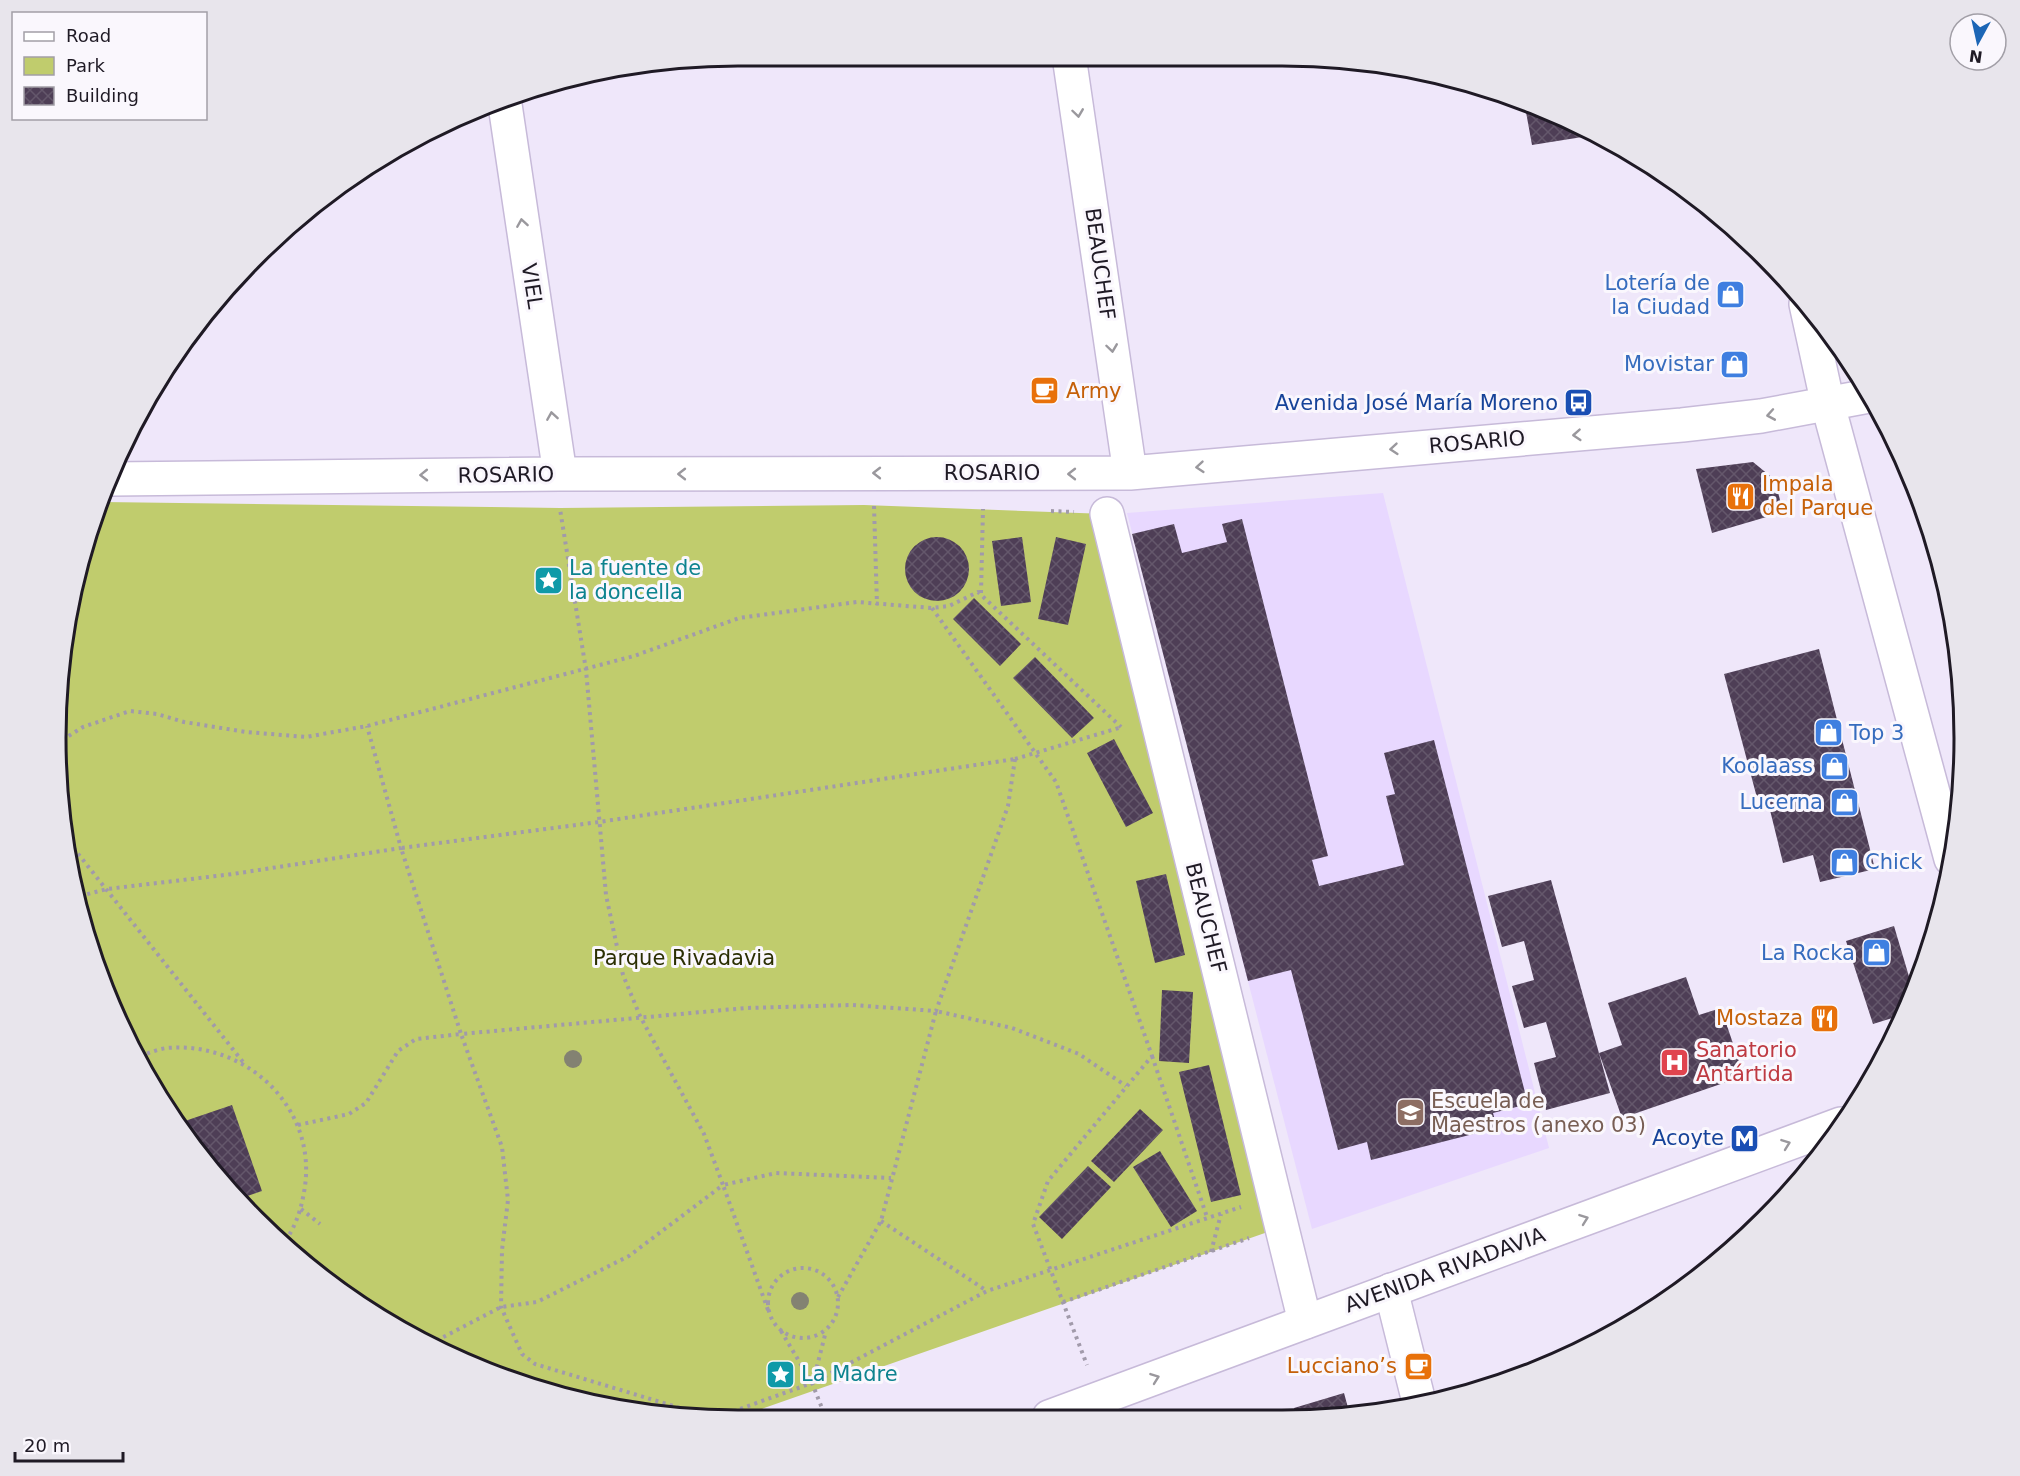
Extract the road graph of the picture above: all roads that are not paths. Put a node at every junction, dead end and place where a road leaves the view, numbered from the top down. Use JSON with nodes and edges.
{"nodes":[{"id":1,"x":1070,"y":66,"type":"edge"},
{"id":2,"x":505,"y":108,"type":"edge"},
{"id":3,"x":1810,"y":323,"type":"edge"},
{"id":4,"x":1861,"y":398,"type":"edge"},
{"id":5,"x":1828,"y":405,"type":"junction"},
{"id":6,"x":1130,"y":473,"type":"junction"},
{"id":7,"x":560,"y":474,"type":"junction"},
{"id":8,"x":118,"y":479,"type":"edge"},
{"id":9,"x":1107,"y":513,"type":"dead end"},
{"id":10,"x":1946,"y":840,"type":"edge"},
{"id":11,"x":1828,"y":1129,"type":"edge"},
{"id":12,"x":1391,"y":1290,"type":"junction"},
{"id":13,"x":1305,"y":1322,"type":"junction"},
{"id":14,"x":1417,"y":1396,"type":"edge"},
{"id":15,"x":1103,"y":1407,"type":"edge"},
{"id":16,"x":1087,"y":1410,"type":"edge"}],
"edges":[{"from":1,"to":6,"type":"street","name":"BEAUCHEF","one_way":true},
{"from":7,"to":2,"type":"street","name":"VIEL","one_way":true},
{"from":3,"to":5,"type":"street"},
{"from":4,"to":5,"type":"street","name":"ROSARIO"},
{"from":5,"to":6,"type":"street","name":"ROSARIO","one_way":true},
{"from":5,"to":10,"type":"street"},
{"from":6,"to":7,"type":"street","name":"ROSARIO","one_way":true},
{"from":7,"to":8,"type":"street","name":"ROSARIO","one_way":true},
{"from":9,"to":13,"type":"street","name":"BEAUCHEF"},
{"from":12,"to":11,"type":"street","name":"AVENIDA RIVADAVIA","one_way":true},
{"from":12,"to":13,"type":"street","name":"AVENIDA RIVADAVIA"},
{"from":12,"to":14,"type":"street"},
{"from":15,"to":13,"type":"street","name":"AVENIDA RIVADAVIA","one_way":true},
{"from":15,"to":16,"type":"street","name":"AVENIDA RIVADAVIA"}]}
